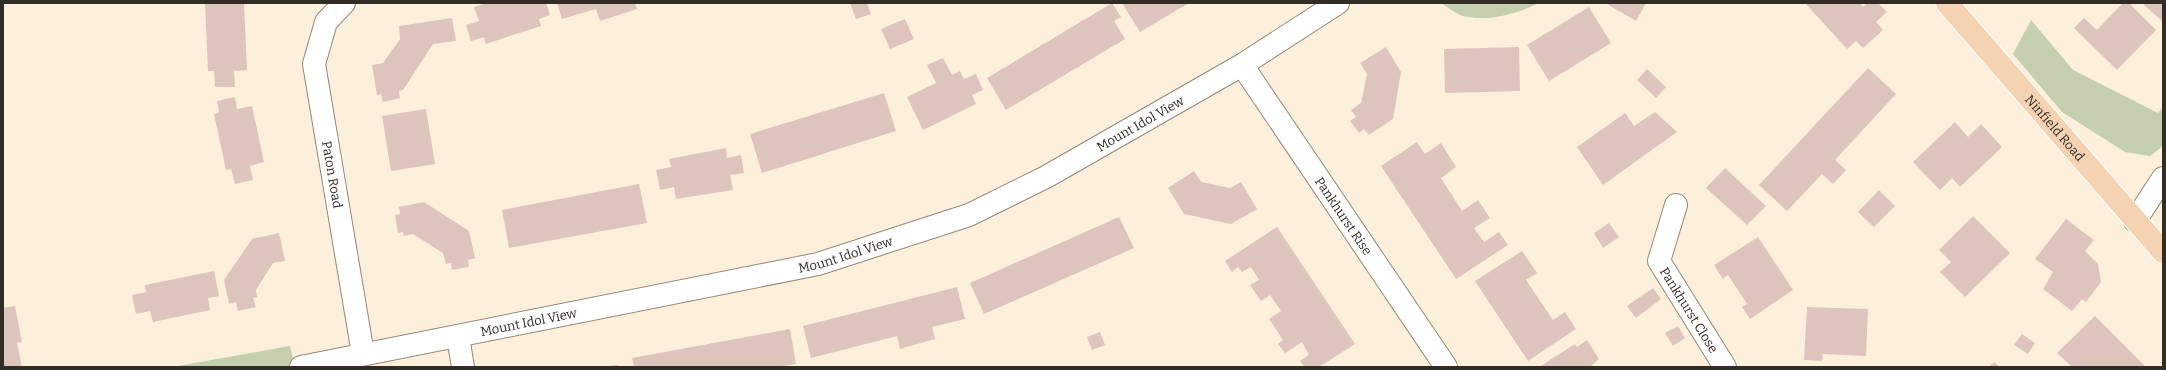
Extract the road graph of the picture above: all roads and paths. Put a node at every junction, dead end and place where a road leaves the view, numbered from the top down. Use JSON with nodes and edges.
{"nodes":[{"id":1,"x":344,"y":3,"type":"edge"},
{"id":2,"x":1338,"y":3,"type":"edge"},
{"id":3,"x":1947,"y":3,"type":"edge"},
{"id":4,"x":1242,"y":65,"type":"junction"},
{"id":5,"x":2163,"y":178,"type":"edge"},
{"id":6,"x":1676,"y":205,"type":"dead end"},
{"id":7,"x":2135,"y":222,"type":"junction"},
{"id":8,"x":2163,"y":252,"type":"edge"},
{"id":9,"x":458,"y":337,"type":"junction"},
{"id":10,"x":363,"y":354,"type":"junction"},
{"id":11,"x":301,"y":367,"type":"edge"},
{"id":12,"x":463,"y":367,"type":"edge"},
{"id":13,"x":1446,"y":367,"type":"edge"},
{"id":14,"x":1725,"y":367,"type":"edge"}],
"edges":[{"from":1,"to":10,"type":"street","name":"Paton Road"},
{"from":2,"to":4,"type":"street","name":"Mount Idol View"},
{"from":3,"to":7,"type":"main road","name":"Ninfield Road"},
{"from":4,"to":9,"type":"street","name":"Mount Idol View"},
{"from":4,"to":13,"type":"street","name":"Pankhurst Rise"},
{"from":5,"to":7,"type":"street"},
{"from":6,"to":14,"type":"street","name":"Pankhurst Close"},
{"from":7,"to":8,"type":"main road","name":"Ninfield Road"},
{"from":9,"to":10,"type":"street","name":"Mount Idol View"},
{"from":9,"to":12,"type":"street"},
{"from":10,"to":11,"type":"street","name":"Mount Idol View"}]}
